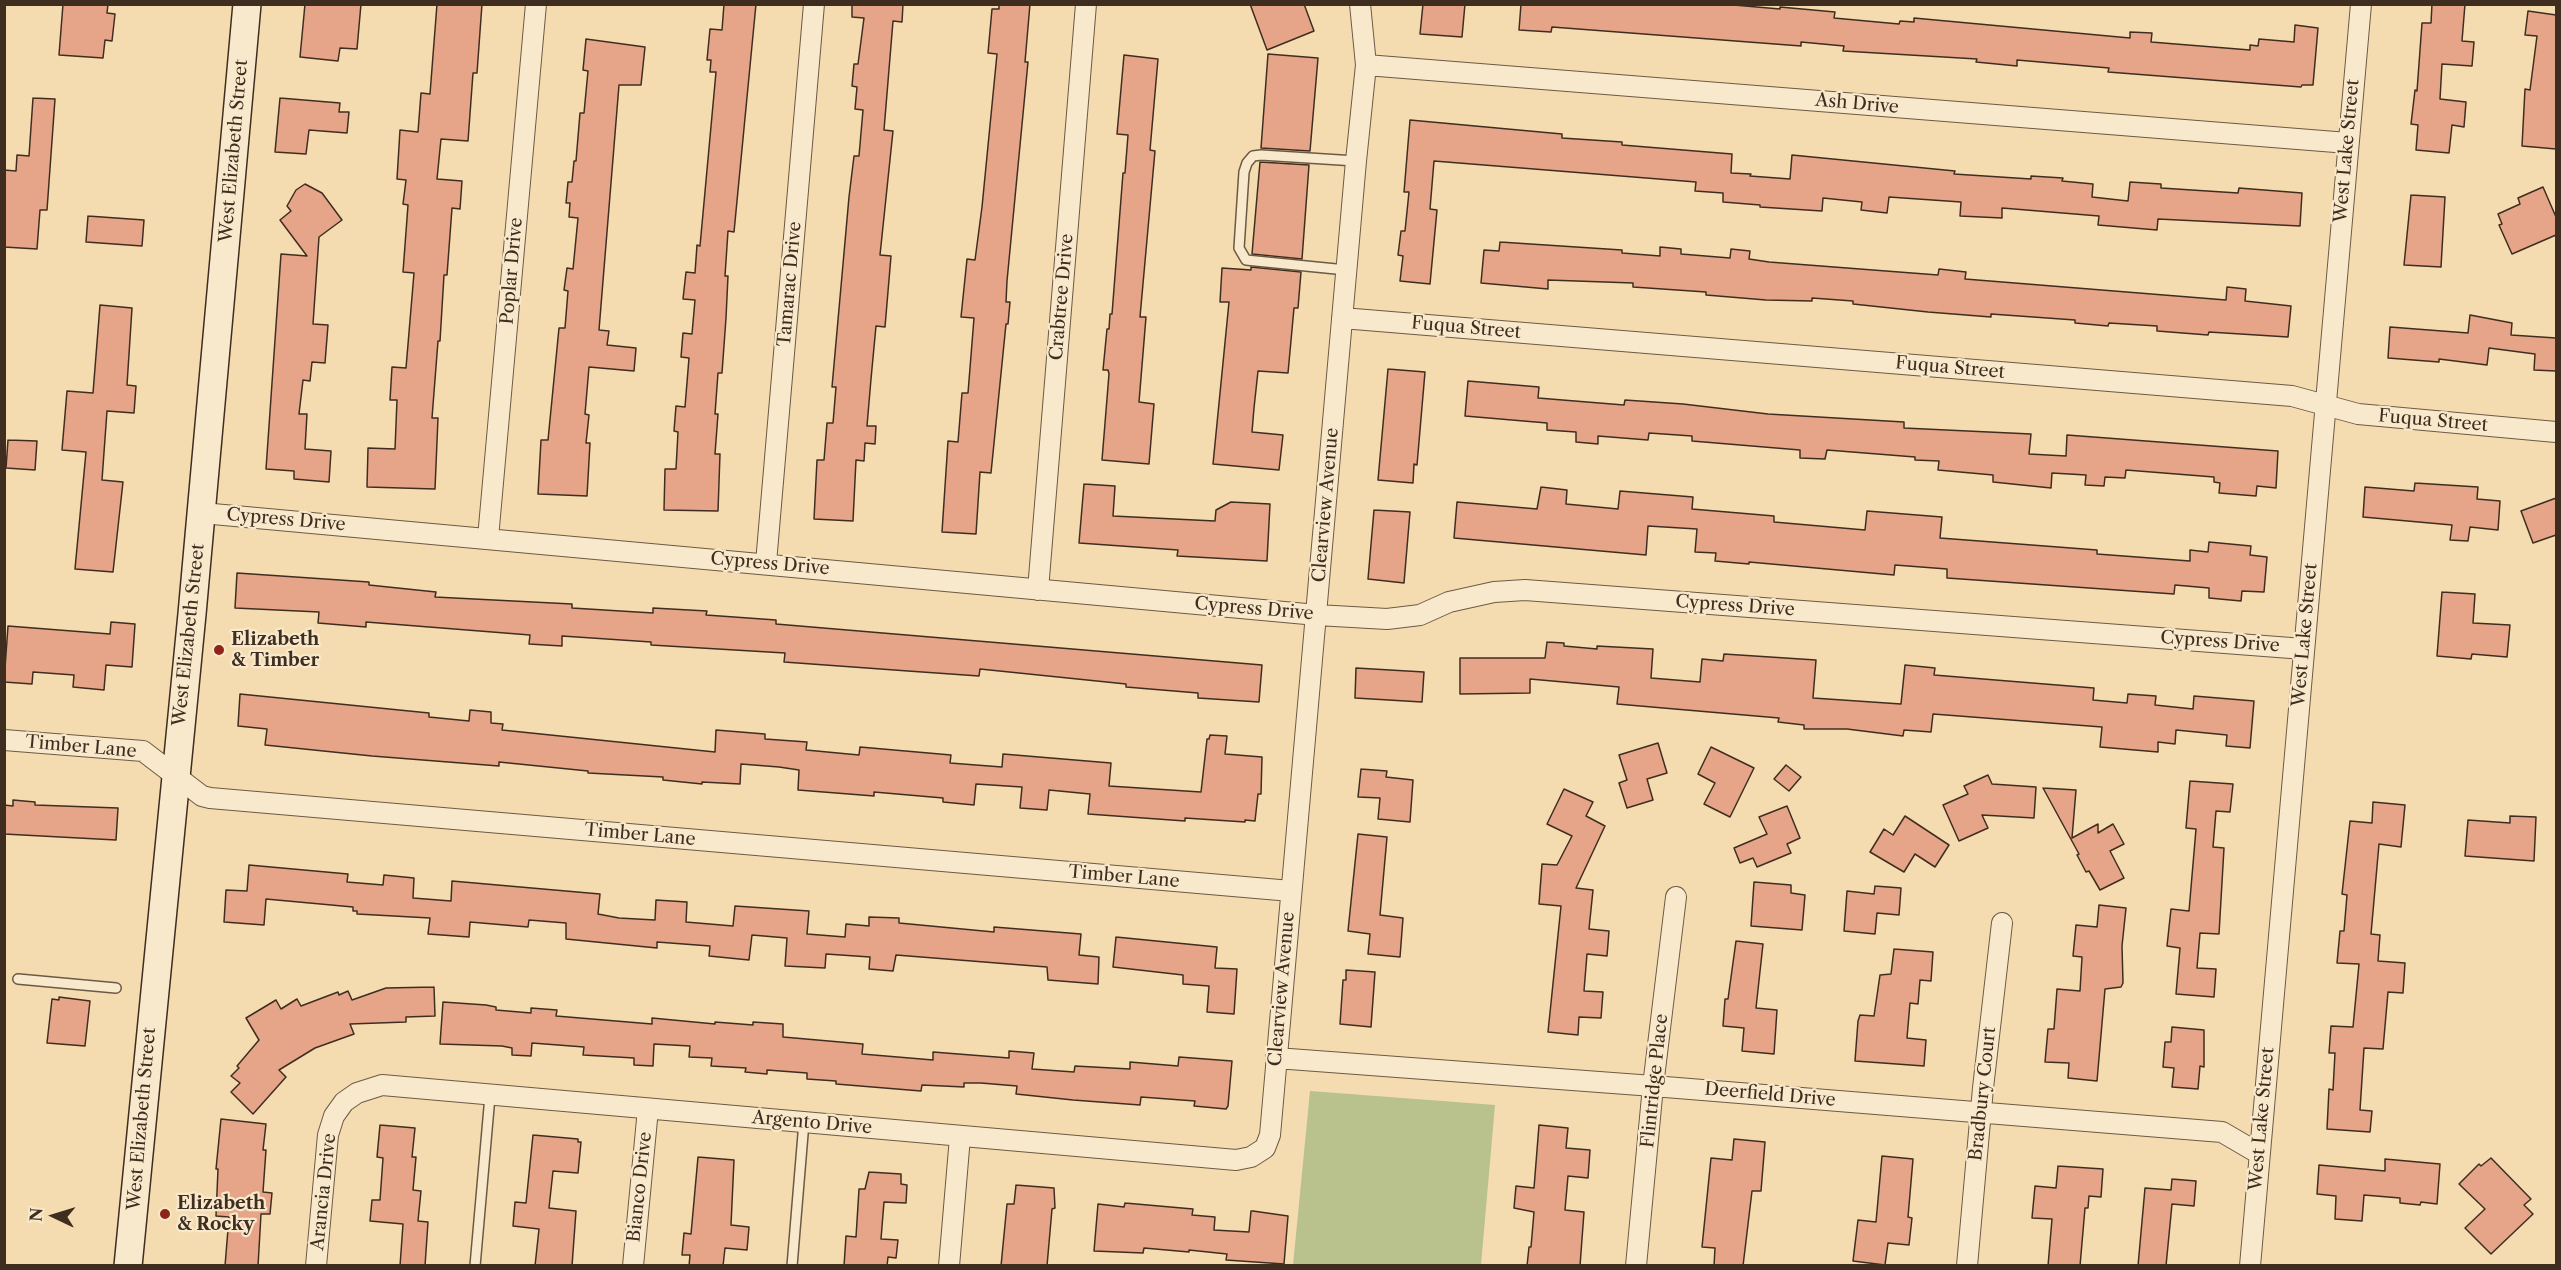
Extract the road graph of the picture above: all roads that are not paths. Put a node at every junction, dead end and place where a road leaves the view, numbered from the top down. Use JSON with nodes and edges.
{"nodes":[{"id":1,"x":247,"y":4,"type":"edge"},
{"id":2,"x":536,"y":4,"type":"edge"},
{"id":3,"x":814,"y":4,"type":"edge"},
{"id":4,"x":1086,"y":4,"type":"edge"},
{"id":5,"x":1360,"y":4,"type":"edge"},
{"id":6,"x":2361,"y":4,"type":"edge"},
{"id":7,"x":1366,"y":66,"type":"junction"},
{"id":8,"x":2348,"y":144,"type":"junction"},
{"id":9,"x":1356,"y":161,"type":"junction"},
{"id":10,"x":1347,"y":270,"type":"junction"},
{"id":11,"x":1342,"y":318,"type":"junction"},
{"id":12,"x":2325,"y":404,"type":"junction"},
{"id":13,"x":2556,"y":432,"type":"edge"},
{"id":14,"x":202,"y":513,"type":"junction"},
{"id":15,"x":488,"y":537,"type":"junction"},
{"id":16,"x":766,"y":563,"type":"junction"},
{"id":17,"x":1038,"y":590,"type":"junction"},
{"id":18,"x":1317,"y":615,"type":"junction"},
{"id":19,"x":2304,"y":649,"type":"junction"},
{"id":20,"x":4,"y":740,"type":"edge"},
{"id":21,"x":175,"y":775,"type":"junction"},
{"id":22,"x":1291,"y":891,"type":"junction"},
{"id":23,"x":1676,"y":897,"type":"dead end"},
{"id":24,"x":2002,"y":923,"type":"dead end"},
{"id":25,"x":18,"y":979,"type":"dead end"},
{"id":26,"x":116,"y":988,"type":"dead end"},
{"id":27,"x":1276,"y":1058,"type":"junction"},
{"id":28,"x":1653,"y":1086,"type":"junction"},
{"id":29,"x":357,"y":1093,"type":"joint"},
{"id":30,"x":490,"y":1096,"type":"junction"},
{"id":31,"x":648,"y":1109,"type":"junction"},
{"id":32,"x":1980,"y":1113,"type":"junction"},
{"id":33,"x":804,"y":1122,"type":"junction"},
{"id":34,"x":960,"y":1137,"type":"junction"},
{"id":35,"x":1265,"y":1148,"type":"joint"},
{"id":36,"x":2258,"y":1153,"type":"junction"},
{"id":37,"x":128,"y":1266,"type":"edge"},
{"id":38,"x":316,"y":1266,"type":"edge"},
{"id":39,"x":475,"y":1266,"type":"edge"},
{"id":40,"x":633,"y":1266,"type":"edge"},
{"id":41,"x":792,"y":1266,"type":"edge"},
{"id":42,"x":949,"y":1266,"type":"edge"},
{"id":43,"x":1636,"y":1266,"type":"edge"},
{"id":44,"x":1967,"y":1266,"type":"edge"},
{"id":45,"x":2250,"y":1266,"type":"edge"}],
"edges":[{"from":1,"to":14,"type":"main road","name":"West Elizabeth Street"},
{"from":2,"to":15,"type":"street","name":"Poplar Drive"},
{"from":3,"to":16,"type":"street","name":"Tamarac Drive"},
{"from":4,"to":17,"type":"street","name":"Crabtree Drive"},
{"from":5,"to":7,"type":"street","name":"Clearview Avenue"},
{"from":6,"to":8,"type":"street","name":"West Lake Street"},
{"from":7,"to":8,"type":"street","name":"Ash Drive"},
{"from":7,"to":9,"type":"street","name":"Clearview Avenue"},
{"from":8,"to":12,"type":"street","name":"West Lake Street"},
{"from":9,"to":10,"type":"street","name":"Clearview Avenue"},
{"from":9,"to":10,"type":"lane"},
{"from":10,"to":11,"type":"street","name":"Clearview Avenue"},
{"from":11,"to":12,"type":"street","name":"Fuqua Street"},
{"from":11,"to":18,"type":"street","name":"Clearview Avenue"},
{"from":12,"to":13,"type":"street","name":"Fuqua Street"},
{"from":12,"to":19,"type":"street","name":"West Lake Street"},
{"from":14,"to":15,"type":"street","name":"Cypress Drive"},
{"from":14,"to":21,"type":"main road","name":"West Elizabeth Street"},
{"from":15,"to":16,"type":"street","name":"Cypress Drive"},
{"from":16,"to":17,"type":"street","name":"Cypress Drive"},
{"from":17,"to":18,"type":"street","name":"Cypress Drive"},
{"from":18,"to":19,"type":"street","name":"Cypress Drive"},
{"from":18,"to":22,"type":"street","name":"Clearview Avenue"},
{"from":19,"to":36,"type":"street","name":"West Lake Street"},
{"from":20,"to":21,"type":"street","name":"Timber Lane"},
{"from":21,"to":22,"type":"street","name":"Timber Lane"},
{"from":21,"to":37,"type":"main road","name":"West Elizabeth Street"},
{"from":22,"to":27,"type":"street","name":"Clearview Avenue"},
{"from":23,"to":28,"type":"street","name":"Flintridge Place"},
{"from":24,"to":32,"type":"street","name":"Bradbury Court"},
{"from":25,"to":26,"type":"lane"},
{"from":27,"to":28,"type":"street","name":"Deerfield Drive"},
{"from":27,"to":35,"type":"street","name":"Clearview Avenue"},
{"from":28,"to":32,"type":"street","name":"Deerfield Drive"},
{"from":28,"to":43,"type":"street","name":"Flintridge Place"},
{"from":29,"to":30,"type":"street","name":"Argento Drive"},
{"from":29,"to":38,"type":"street","name":"Arancia Drive"},
{"from":30,"to":31,"type":"street","name":"Argento Drive"},
{"from":30,"to":39,"type":"lane"},
{"from":31,"to":33,"type":"street","name":"Argento Drive"},
{"from":31,"to":40,"type":"street","name":"Bianco Drive"},
{"from":32,"to":36,"type":"street","name":"Deerfield Drive"},
{"from":32,"to":44,"type":"street","name":"Bradbury Court"},
{"from":33,"to":34,"type":"street","name":"Argento Drive"},
{"from":33,"to":41,"type":"lane"},
{"from":34,"to":35,"type":"street","name":"Argento Drive"},
{"from":34,"to":42,"type":"street"},
{"from":36,"to":45,"type":"street","name":"West Lake Street"}]}
